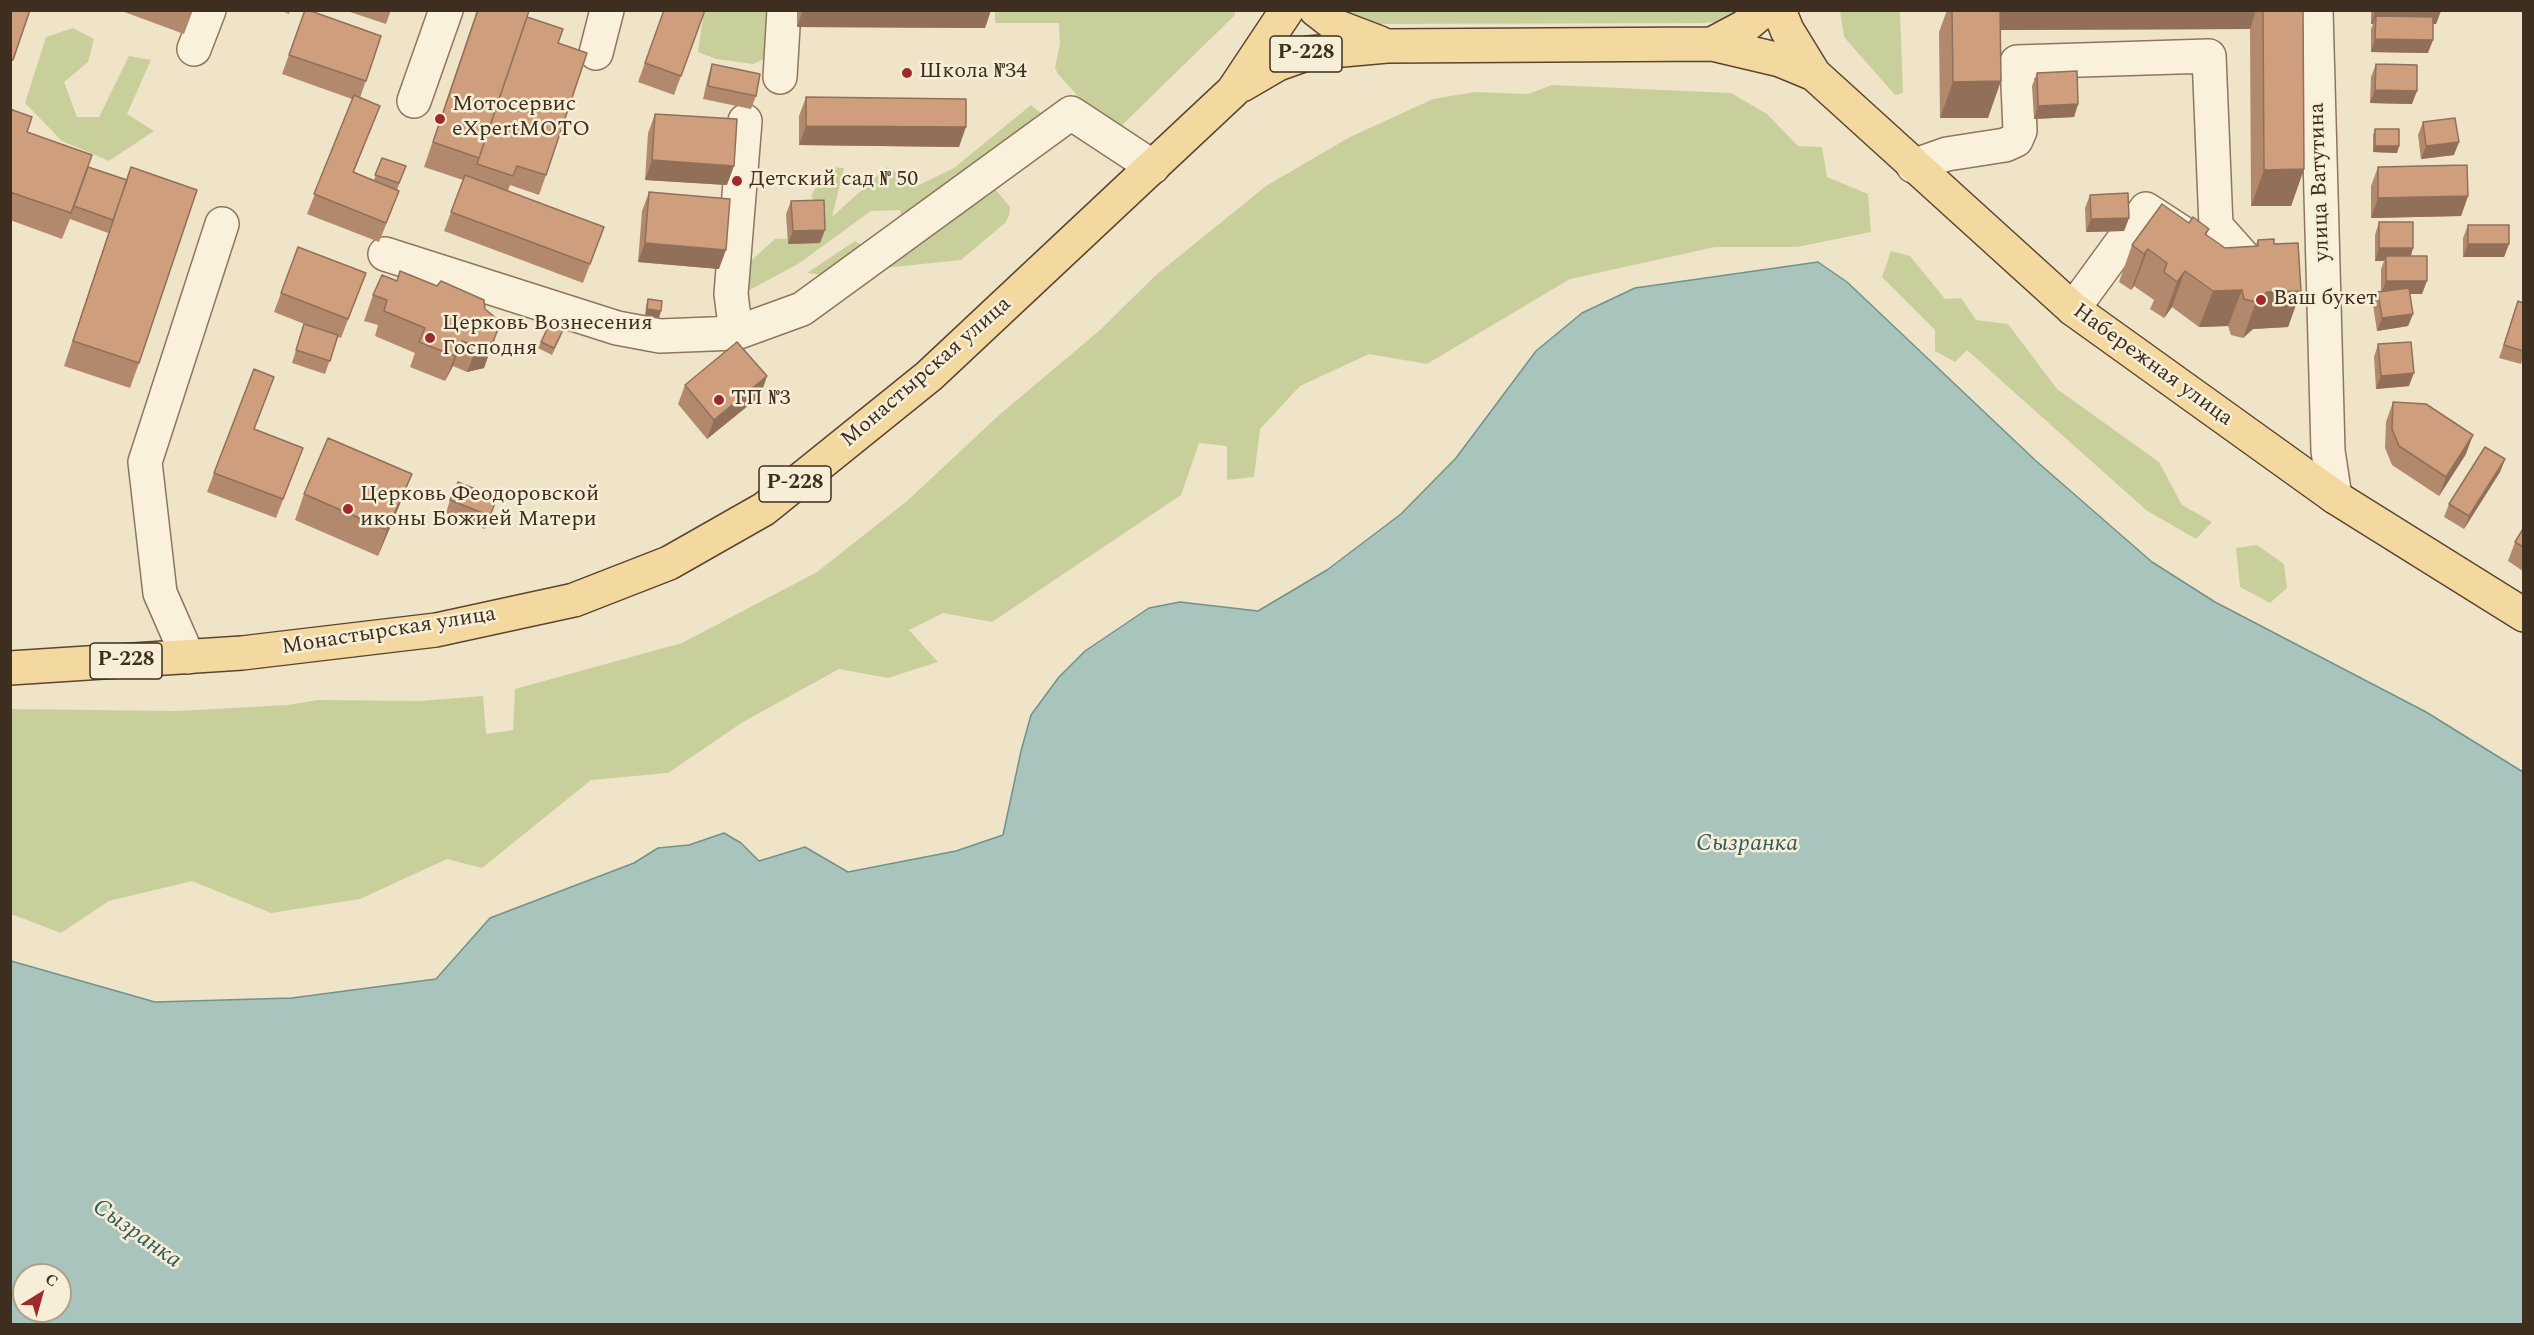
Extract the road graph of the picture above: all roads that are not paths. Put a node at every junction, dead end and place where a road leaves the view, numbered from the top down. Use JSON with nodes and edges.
{"nodes":[{"id":1,"x":209,"y":10,"type":"edge"},
{"id":2,"x":446,"y":10,"type":"edge"},
{"id":3,"x":607,"y":10,"type":"edge"},
{"id":4,"x":784,"y":10,"type":"edge"},
{"id":5,"x":1287,"y":10,"type":"edge"},
{"id":6,"x":1316,"y":10,"type":"edge"},
{"id":7,"x":1764,"y":10,"type":"edge"},
{"id":8,"x":1779,"y":10,"type":"edge"},
{"id":9,"x":2316,"y":10,"type":"edge"},
{"id":10,"x":1712,"y":44,"type":"junction"},
{"id":11,"x":1387,"y":46,"type":"junction"},
{"id":12,"x":194,"y":49,"type":"dead end"},
{"id":13,"x":596,"y":53,"type":"dead end"},
{"id":14,"x":1814,"y":74,"type":"junction"},
{"id":15,"x":780,"y":77,"type":"dead end"},
{"id":16,"x":1233,"y":91,"type":"junction"},
{"id":17,"x":414,"y":101,"type":"dead end"},
{"id":18,"x":745,"y":121,"type":"dead end"},
{"id":19,"x":1913,"y":166,"type":"junction"},
{"id":20,"x":1153,"y":167,"type":"junction"},
{"id":21,"x":222,"y":224,"type":"dead end"},
{"id":22,"x":385,"y":254,"type":"dead end"},
{"id":23,"x":2324,"y":254,"type":"junction"},
{"id":24,"x":2249,"y":264,"type":"junction"},
{"id":25,"x":2073,"y":309,"type":"junction"},
{"id":26,"x":736,"y":333,"type":"junction"},
{"id":27,"x":2336,"y":497,"type":"junction"},
{"id":28,"x":2523,"y":615,"type":"edge"},
{"id":29,"x":188,"y":657,"type":"junction"},
{"id":30,"x":10,"y":668,"type":"edge"}],
"edges":[{"from":1,"to":12,"type":"street"},
{"from":2,"to":17,"type":"street"},
{"from":3,"to":13,"type":"street"},
{"from":4,"to":15,"type":"street"},
{"from":5,"to":16,"type":"main road"},
{"from":6,"to":11,"type":"main road"},
{"from":7,"to":10,"type":"main road"},
{"from":8,"to":14,"type":"main road"},
{"from":9,"to":23,"type":"street","name":"улица Ватутина"},
{"from":10,"to":11,"type":"main road"},
{"from":10,"to":14,"type":"main road"},
{"from":11,"to":16,"type":"main road","number":"Р-228"},
{"from":14,"to":19,"type":"main road","name":"Набережная улица"},
{"from":16,"to":20,"type":"main road","name":"Монастырская улица","number":"Р-228"},
{"from":18,"to":26,"type":"street"},
{"from":19,"to":24,"type":"street"},
{"from":19,"to":25,"type":"main road","name":"Набережная улица"},
{"from":20,"to":26,"type":"street"},
{"from":20,"to":29,"type":"main road","name":"Монастырская улица","number":"Р-228"},
{"from":21,"to":29,"type":"street"},
{"from":22,"to":26,"type":"street"},
{"from":23,"to":24,"type":"street"},
{"from":23,"to":27,"type":"street","name":"улица Ватутина"},
{"from":24,"to":25,"type":"street"},
{"from":25,"to":27,"type":"main road","name":"Набережная улица"},
{"from":27,"to":28,"type":"main road","name":"Набережная улица"},
{"from":29,"to":30,"type":"main road","name":"Монастырская улица","number":"Р-228"}]}
